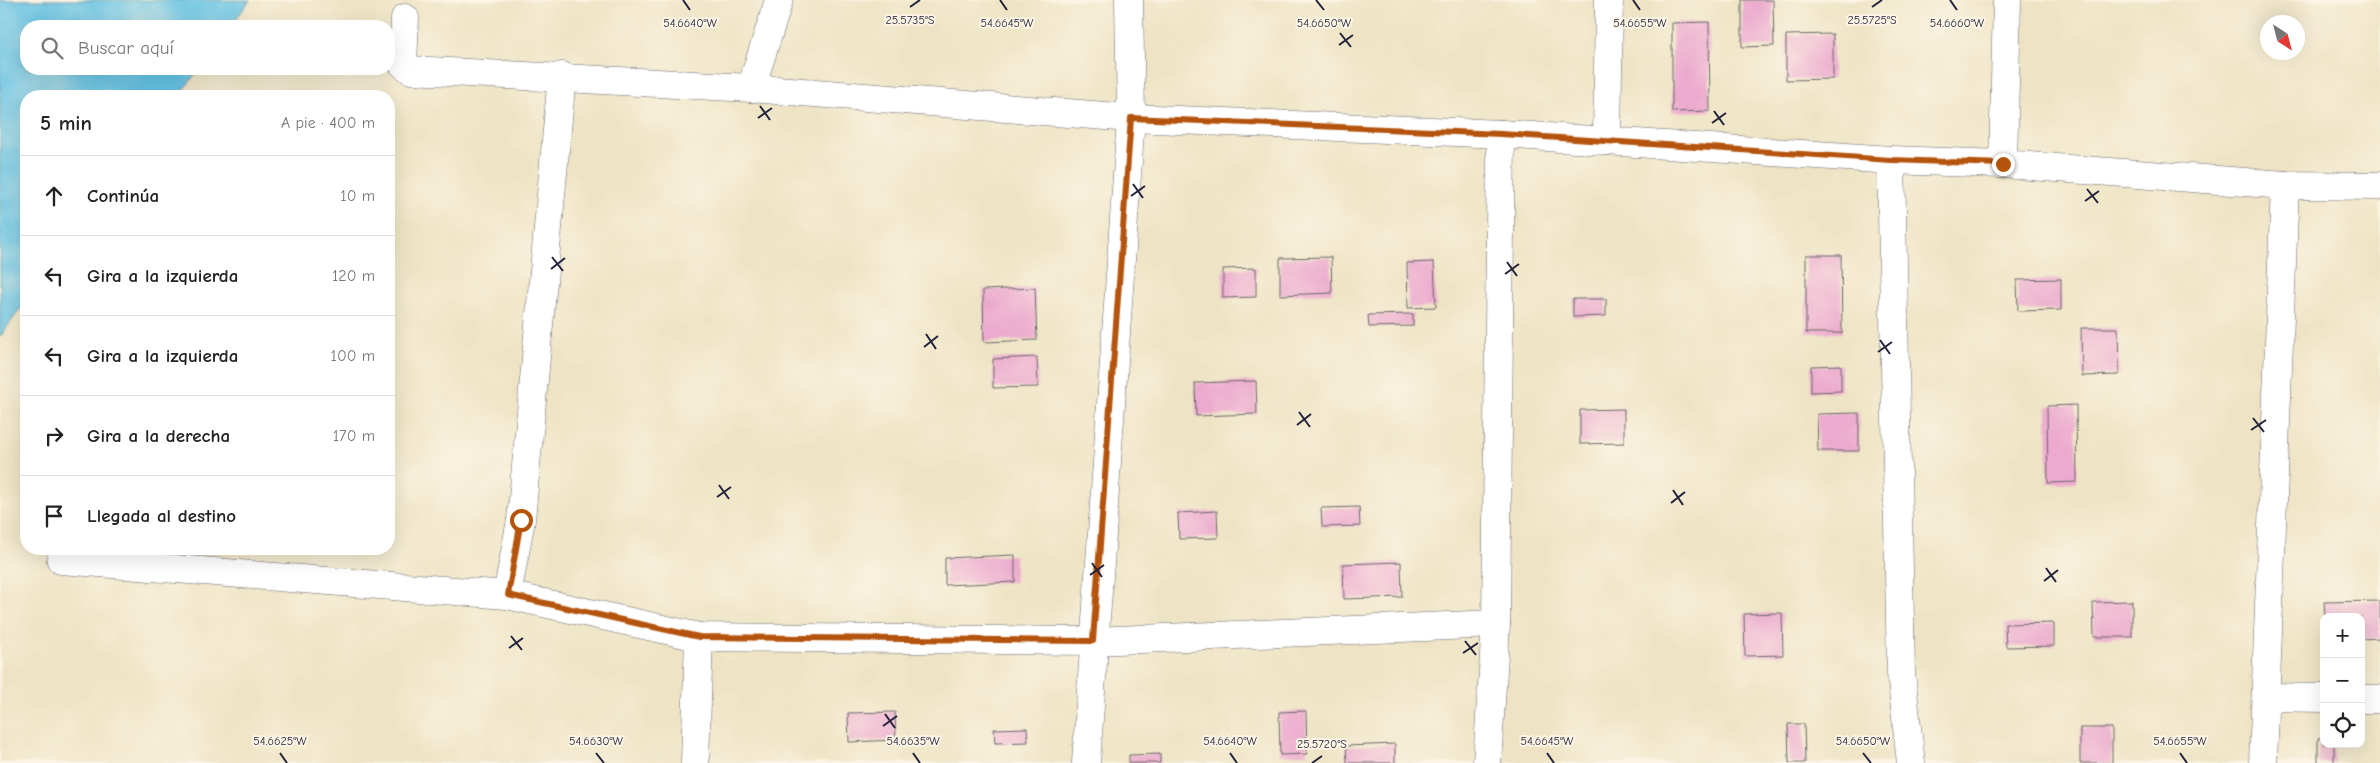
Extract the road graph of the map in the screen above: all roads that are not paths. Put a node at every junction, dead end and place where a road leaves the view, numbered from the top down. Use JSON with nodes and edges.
{"nodes":[{"id":1,"x":779,"y":0,"type":"edge"},
{"id":2,"x":1129,"y":0,"type":"edge"},
{"id":3,"x":1609,"y":0,"type":"edge"},
{"id":4,"x":2007,"y":0,"type":"edge"},
{"id":5,"x":405,"y":18,"type":"dead end"},
{"id":6,"x":562,"y":76,"type":"junction"},
{"id":7,"x":751,"y":88,"type":"junction"},
{"id":8,"x":1131,"y":118,"type":"junction"},
{"id":9,"x":1501,"y":134,"type":"junction"},
{"id":10,"x":1607,"y":141,"type":"junction"},
{"id":11,"x":1891,"y":160,"type":"junction"},
{"id":12,"x":2003,"y":164,"type":"junction"},
{"id":13,"x":2285,"y":185,"type":"junction"},
{"id":14,"x":2380,"y":186,"type":"edge"},
{"id":15,"x":62,"y":560,"type":"dead end"},
{"id":16,"x":508,"y":595,"type":"junction"},
{"id":17,"x":1496,"y":624,"type":"junction"},
{"id":18,"x":699,"y":637,"type":"junction"},
{"id":19,"x":1093,"y":641,"type":"junction"},
{"id":20,"x":2266,"y":697,"type":"junction"},
{"id":21,"x":2320,"y":698,"type":"edge"},
{"id":22,"x":2365,"y":699,"type":"edge"},
{"id":23,"x":2380,"y":699,"type":"edge"},
{"id":24,"x":695,"y":763,"type":"edge"},
{"id":25,"x":1086,"y":763,"type":"edge"},
{"id":26,"x":1487,"y":763,"type":"edge"},
{"id":27,"x":1910,"y":763,"type":"edge"},
{"id":28,"x":2263,"y":763,"type":"edge"}],
"edges":[{"from":1,"to":7,"type":"street"},
{"from":2,"to":8,"type":"street"},
{"from":3,"to":10,"type":"street"},
{"from":4,"to":12,"type":"street"},
{"from":5,"to":6,"type":"street"},
{"from":6,"to":7,"type":"street"},
{"from":6,"to":16,"type":"street"},
{"from":7,"to":8,"type":"street"},
{"from":8,"to":9,"type":"street"},
{"from":8,"to":19,"type":"street"},
{"from":9,"to":10,"type":"street"},
{"from":9,"to":17,"type":"street"},
{"from":10,"to":11,"type":"street"},
{"from":11,"to":12,"type":"street"},
{"from":11,"to":27,"type":"street"},
{"from":12,"to":13,"type":"street"},
{"from":13,"to":14,"type":"street"},
{"from":13,"to":20,"type":"street"},
{"from":15,"to":16,"type":"street"},
{"from":16,"to":18,"type":"street"},
{"from":17,"to":19,"type":"street"},
{"from":17,"to":26,"type":"street"},
{"from":18,"to":19,"type":"street"},
{"from":18,"to":24,"type":"street"},
{"from":19,"to":25,"type":"street"},
{"from":20,"to":21,"type":"street"},
{"from":20,"to":28,"type":"street"},
{"from":22,"to":23,"type":"street"}]}
